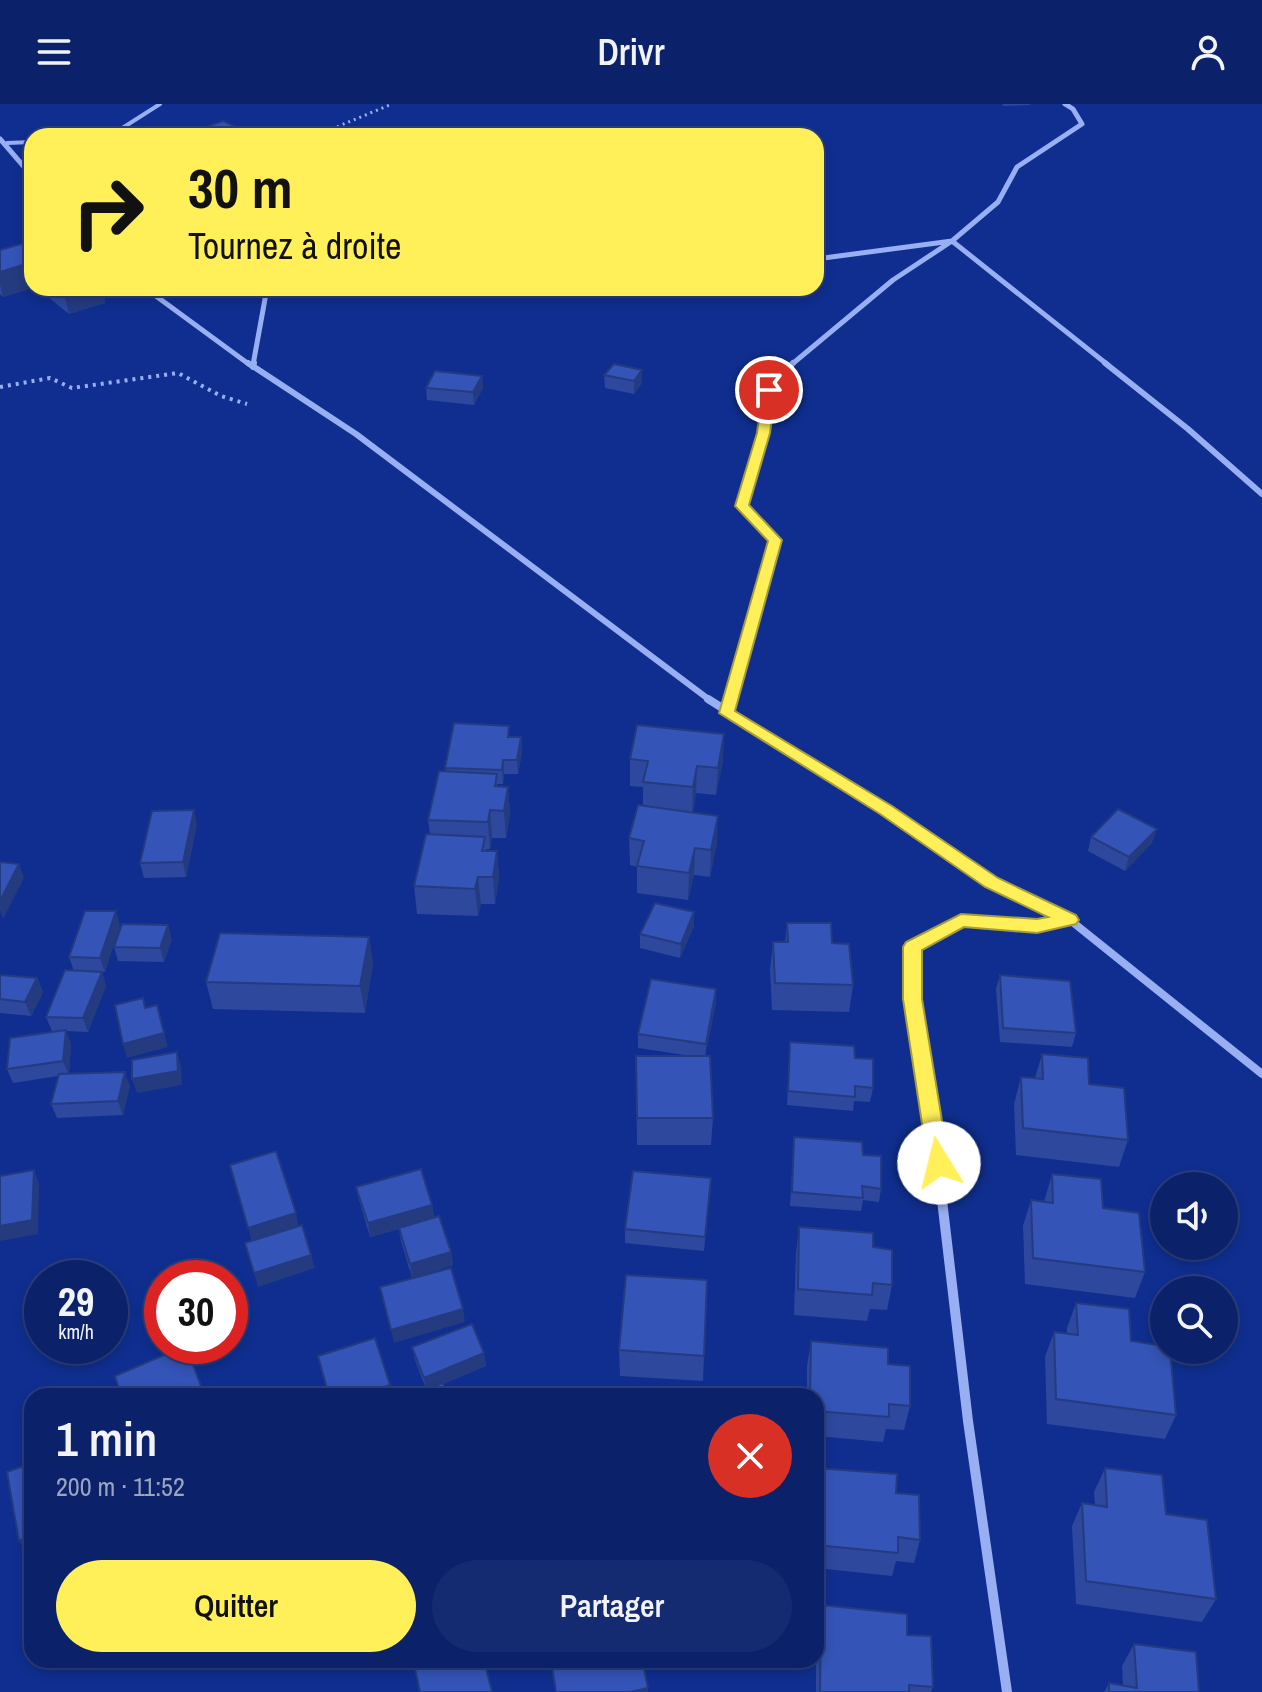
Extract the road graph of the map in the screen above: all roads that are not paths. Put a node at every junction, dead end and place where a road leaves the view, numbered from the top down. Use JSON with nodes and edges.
{"nodes":[{"id":1,"x":160,"y":104,"type":"edge"},
{"id":2,"x":1065,"y":104,"type":"edge"},
{"id":3,"x":122,"y":128,"type":"edge"},
{"id":4,"x":0,"y":139,"type":"edge"},
{"id":5,"x":24,"y":142,"type":"edge"},
{"id":6,"x":7,"y":143,"type":"junction"},
{"id":7,"x":24,"y":169,"type":"edge"},
{"id":8,"x":952,"y":241,"type":"junction"},
{"id":9,"x":824,"y":258,"type":"edge"},
{"id":10,"x":156,"y":296,"type":"edge"},
{"id":11,"x":266,"y":296,"type":"edge"},
{"id":12,"x":253,"y":367,"type":"junction"},
{"id":13,"x":1262,"y":494,"type":"edge"},
{"id":14,"x":727,"y":713,"type":"junction"},
{"id":15,"x":1070,"y":920,"type":"junction"},
{"id":16,"x":1262,"y":1074,"type":"edge"},
{"id":17,"x":1007,"y":1692,"type":"edge"}],
"edges":[{"from":1,"to":3,"type":"lane"},
{"from":2,"to":8,"type":"street"},
{"from":4,"to":6,"type":"street"},
{"from":5,"to":6,"type":"lane"},
{"from":6,"to":7,"type":"street"},
{"from":8,"to":9,"type":"street"},
{"from":8,"to":13,"type":"street"},
{"from":8,"to":14,"type":"street"},
{"from":10,"to":12,"type":"street"},
{"from":11,"to":12,"type":"street"},
{"from":12,"to":14,"type":"street"},
{"from":14,"to":15,"type":"street"},
{"from":15,"to":16,"type":"street"},
{"from":15,"to":17,"type":"street"}]}
